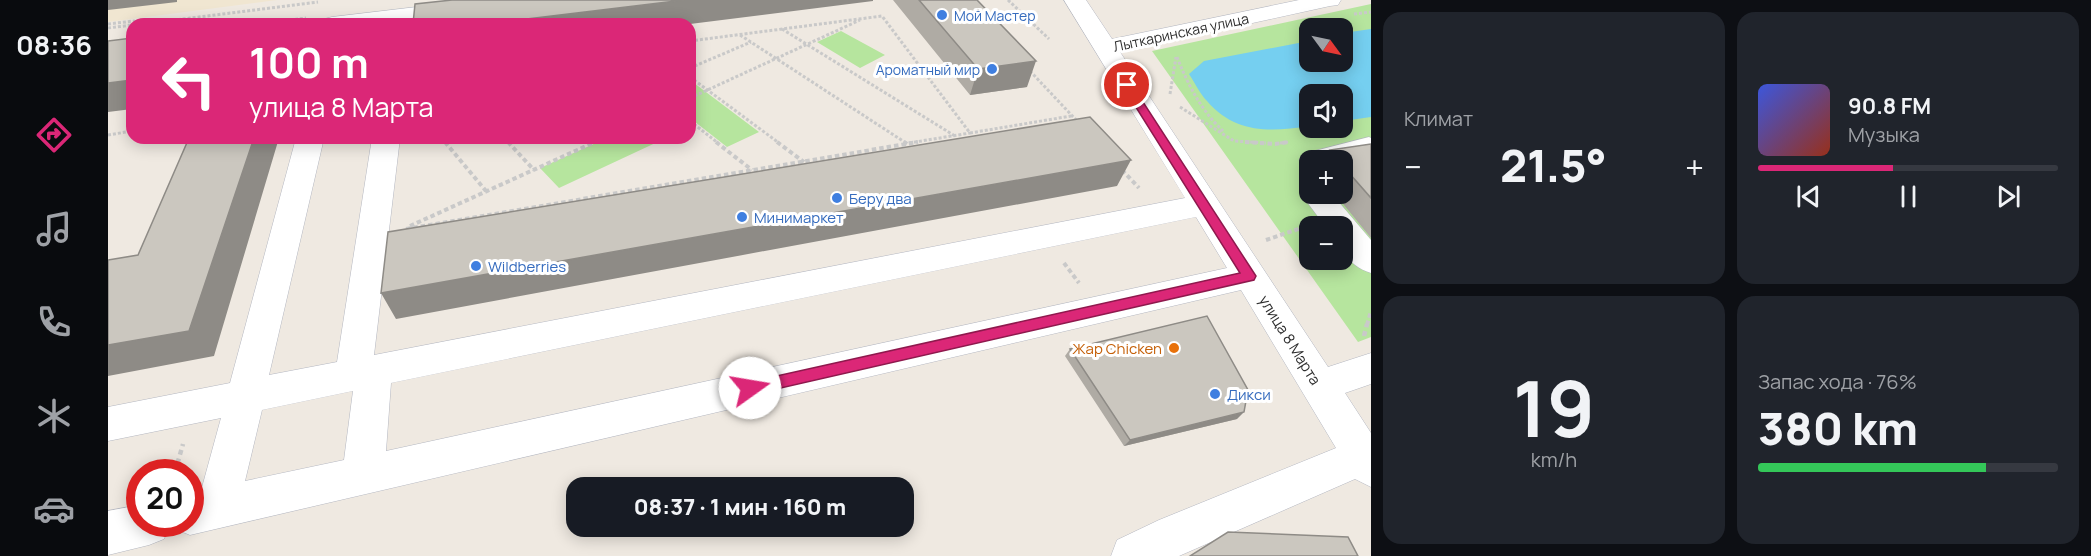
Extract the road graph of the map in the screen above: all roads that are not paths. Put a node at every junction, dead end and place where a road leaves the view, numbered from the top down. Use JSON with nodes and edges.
{"nodes":[{"id":1,"x":530,"y":0,"type":"edge"},
{"id":2,"x":1075,"y":0,"type":"edge"},
{"id":3,"x":1330,"y":0,"type":"edge"},
{"id":4,"x":415,"y":18,"type":"edge"},
{"id":5,"x":1104,"y":48,"type":"junction"},
{"id":6,"x":309,"y":144,"type":"edge"},
{"id":7,"x":385,"y":144,"type":"edge"},
{"id":8,"x":1371,"y":148,"type":"edge"},
{"id":9,"x":1338,"y":150,"type":"edge"},
{"id":10,"x":1204,"y":205,"type":"junction"},
{"id":11,"x":1353,"y":240,"type":"edge"},
{"id":12,"x":1371,"y":261,"type":"edge"},
{"id":13,"x":1249,"y":276,"type":"junction"},
{"id":14,"x":1371,"y":368,"type":"edge"},
{"id":15,"x":364,"y":373,"type":"junction"},
{"id":16,"x":1319,"y":386,"type":"junction"},
{"id":17,"x":246,"y":397,"type":"junction"},
{"id":18,"x":108,"y":424,"type":"edge"},
{"id":19,"x":1367,"y":462,"type":"edge"},
{"id":20,"x":363,"y":475,"type":"junction"},
{"id":21,"x":204,"y":511,"type":"edge"},
{"id":22,"x":126,"y":529,"type":"edge"},
{"id":23,"x":108,"y":533,"type":"edge"},
{"id":24,"x":1133,"y":556,"type":"edge"}],
"edges":[{"from":1,"to":4,"type":"street"},
{"from":2,"to":5,"type":"street","name":"улица 8 Марта"},
{"from":3,"to":5,"type":"street","name":"Лыткаринская улица"},
{"from":5,"to":10,"type":"street","name":"улица 8 Марта"},
{"from":6,"to":17,"type":"street"},
{"from":7,"to":15,"type":"street"},
{"from":8,"to":9,"type":"street"},
{"from":10,"to":13,"type":"street","name":"улица 8 Марта"},
{"from":10,"to":15,"type":"street"},
{"from":11,"to":12,"type":"street"},
{"from":13,"to":16,"type":"street","name":"улица 8 Марта"},
{"from":13,"to":20,"type":"street"},
{"from":14,"to":16,"type":"street"},
{"from":15,"to":17,"type":"street"},
{"from":15,"to":20,"type":"street"},
{"from":16,"to":19,"type":"street","name":"улица 8 Марта"},
{"from":17,"to":18,"type":"street"},
{"from":17,"to":21,"type":"street"},
{"from":19,"to":24,"type":"street"},
{"from":20,"to":21,"type":"street"},
{"from":22,"to":23,"type":"street"}]}
